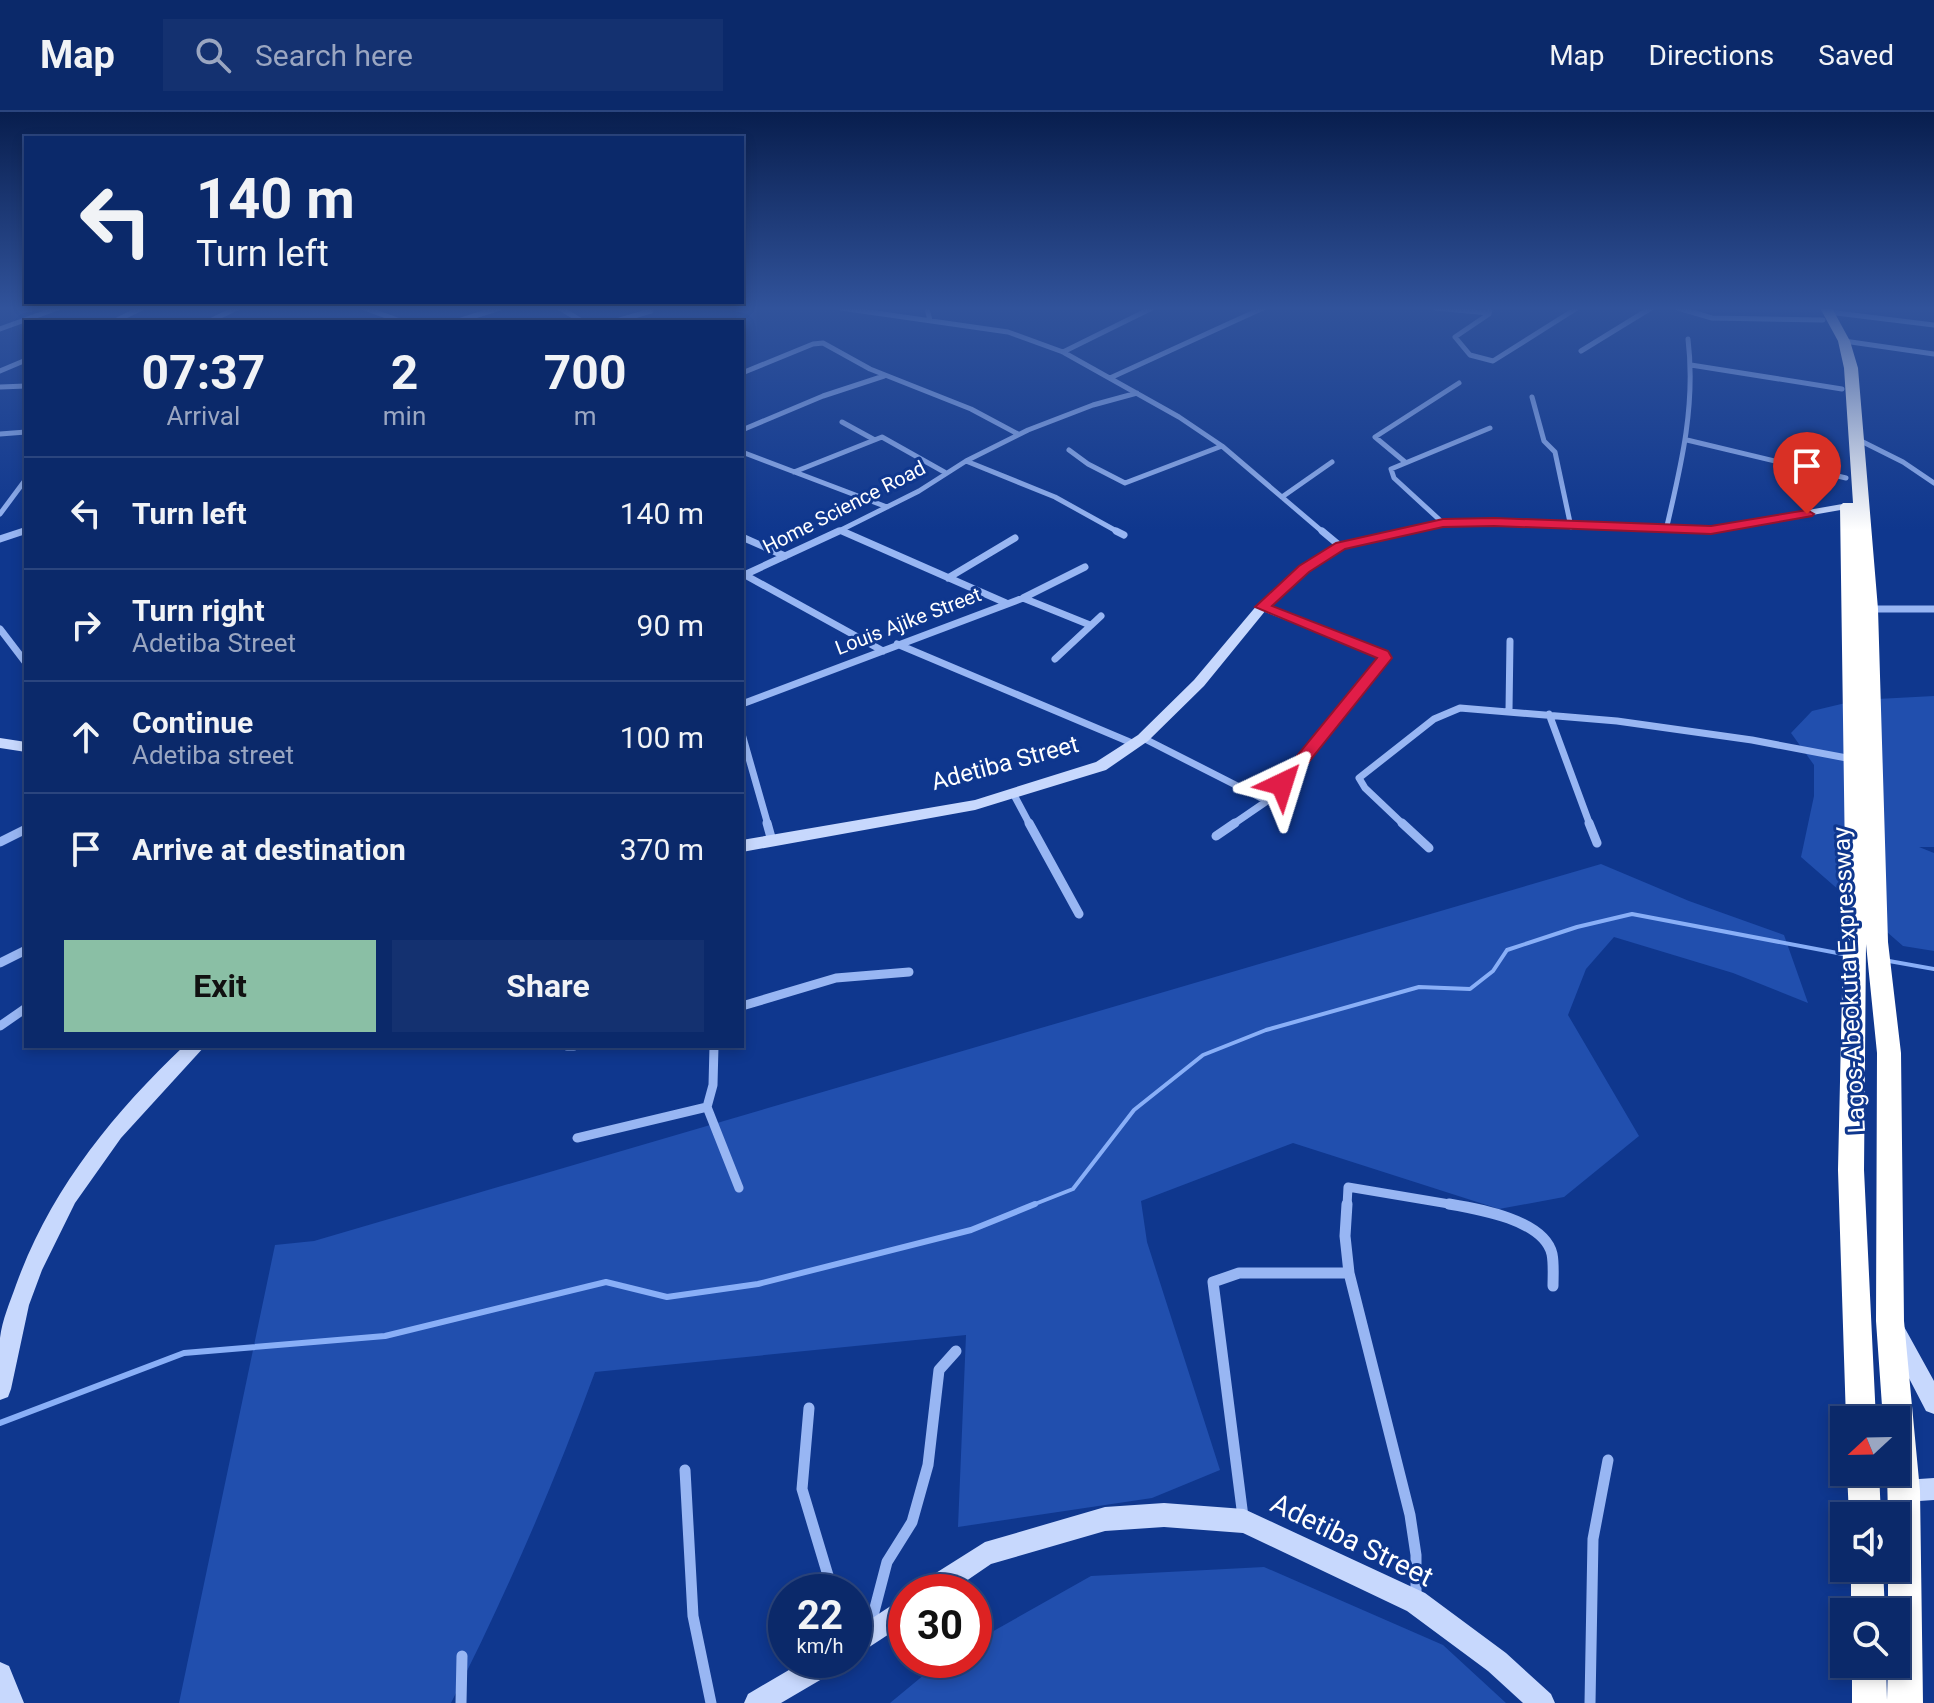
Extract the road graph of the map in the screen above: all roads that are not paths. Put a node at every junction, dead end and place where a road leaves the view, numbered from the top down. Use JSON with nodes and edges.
{"nodes":[{"id":1,"x":864,"y":382,"type":"edge"},
{"id":2,"x":903,"y":382,"type":"edge"},
{"id":3,"x":1118,"y":382,"type":"edge"},
{"id":4,"x":1690,"y":382,"type":"edge"},
{"id":5,"x":1800,"y":382,"type":"edge"},
{"id":6,"x":1841,"y":382,"type":"edge"},
{"id":7,"x":1852,"y":382,"type":"edge"},
{"id":8,"x":1459,"y":383,"type":"dead end"},
{"id":9,"x":24,"y":386,"type":"edge"},
{"id":10,"x":0,"y":387,"type":"edge"},
{"id":11,"x":1842,"y":389,"type":"junction"},
{"id":12,"x":1137,"y":393,"type":"junction"},
{"id":13,"x":1532,"y":397,"type":"dead end"},
{"id":14,"x":842,"y":422,"type":"dead end"},
{"id":15,"x":1490,"y":428,"type":"dead end"},
{"id":16,"x":744,"y":429,"type":"edge"},
{"id":17,"x":24,"y":432,"type":"edge"},
{"id":18,"x":0,"y":434,"type":"edge"},
{"id":19,"x":1018,"y":434,"type":"junction"},
{"id":20,"x":873,"y":439,"type":"junction"},
{"id":21,"x":1857,"y":439,"type":"junction"},
{"id":22,"x":1687,"y":440,"type":"junction"},
{"id":23,"x":1222,"y":446,"type":"junction"},
{"id":24,"x":1069,"y":450,"type":"dead end"},
{"id":25,"x":744,"y":453,"type":"edge"},
{"id":26,"x":966,"y":461,"type":"junction"},
{"id":27,"x":1332,"y":462,"type":"dead end"},
{"id":28,"x":1405,"y":462,"type":"junction"},
{"id":29,"x":794,"y":472,"type":"junction"},
{"id":30,"x":946,"y":473,"type":"junction"},
{"id":31,"x":1846,"y":478,"type":"junction"},
{"id":32,"x":24,"y":482,"type":"edge"},
{"id":33,"x":1934,"y":483,"type":"edge"},
{"id":34,"x":1282,"y":497,"type":"junction"},
{"id":35,"x":1848,"y":506,"type":"junction"},
{"id":36,"x":887,"y":507,"type":"junction"},
{"id":37,"x":0,"y":514,"type":"edge"},
{"id":38,"x":1443,"y":523,"type":"junction"},
{"id":39,"x":1571,"y":527,"type":"junction"},
{"id":40,"x":1666,"y":530,"type":"junction"},
{"id":41,"x":24,"y":531,"type":"edge"},
{"id":42,"x":842,"y":531,"type":"junction"},
{"id":43,"x":1124,"y":535,"type":"dead end"},
{"id":44,"x":744,"y":538,"type":"edge"},
{"id":45,"x":1015,"y":538,"type":"dead end"},
{"id":46,"x":0,"y":539,"type":"edge"},
{"id":47,"x":1340,"y":546,"type":"junction"},
{"id":48,"x":785,"y":556,"type":"junction"},
{"id":49,"x":1085,"y":567,"type":"dead end"},
{"id":50,"x":744,"y":576,"type":"edge"},
{"id":51,"x":744,"y":577,"type":"edge"},
{"id":52,"x":948,"y":578,"type":"junction"},
{"id":53,"x":1023,"y":598,"type":"junction"},
{"id":54,"x":1006,"y":603,"type":"junction"},
{"id":55,"x":1262,"y":607,"type":"junction"},
{"id":56,"x":1869,"y":609,"type":"junction"},
{"id":57,"x":1934,"y":609,"type":"edge"},
{"id":58,"x":1101,"y":616,"type":"dead end"},
{"id":59,"x":1090,"y":625,"type":"junction"},
{"id":60,"x":0,"y":629,"type":"edge"},
{"id":61,"x":1510,"y":641,"type":"dead end"},
{"id":62,"x":896,"y":644,"type":"junction"},
{"id":63,"x":883,"y":651,"type":"junction"},
{"id":64,"x":1055,"y":659,"type":"dead end"},
{"id":65,"x":24,"y":660,"type":"edge"},
{"id":66,"x":744,"y":703,"type":"edge"},
{"id":67,"x":1509,"y":710,"type":"junction"},
{"id":68,"x":1549,"y":714,"type":"junction"},
{"id":69,"x":1138,"y":740,"type":"junction"},
{"id":70,"x":744,"y":741,"type":"edge"},
{"id":71,"x":0,"y":743,"type":"edge"},
{"id":72,"x":24,"y":747,"type":"edge"},
{"id":73,"x":1854,"y":759,"type":"junction"},
{"id":74,"x":1014,"y":795,"type":"junction"},
{"id":75,"x":1267,"y":801,"type":"junction"},
{"id":76,"x":24,"y":830,"type":"edge"},
{"id":77,"x":1216,"y":836,"type":"dead end"},
{"id":78,"x":772,"y":841,"type":"junction"},
{"id":79,"x":0,"y":842,"type":"edge"},
{"id":80,"x":1597,"y":843,"type":"dead end"},
{"id":81,"x":744,"y":846,"type":"edge"},
{"id":82,"x":1429,"y":848,"type":"dead end"},
{"id":83,"x":1079,"y":914,"type":"dead end"},
{"id":84,"x":1865,"y":941,"type":"junction"},
{"id":85,"x":24,"y":951,"type":"edge"},
{"id":86,"x":0,"y":963,"type":"edge"},
{"id":87,"x":909,"y":972,"type":"dead end"},
{"id":88,"x":744,"y":1005,"type":"edge"},
{"id":89,"x":24,"y":1009,"type":"edge"},
{"id":90,"x":0,"y":1026,"type":"edge"},
{"id":91,"x":194,"y":1048,"type":"edge"},
{"id":92,"x":714,"y":1048,"type":"edge"},
{"id":93,"x":707,"y":1107,"type":"junction"},
{"id":94,"x":577,"y":1138,"type":"dead end"},
{"id":95,"x":1851,"y":1170,"type":"junction"},
{"id":96,"x":1888,"y":1184,"type":"junction"},
{"id":97,"x":739,"y":1188,"type":"dead end"},
{"id":98,"x":1349,"y":1273,"type":"junction"},
{"id":99,"x":1553,"y":1286,"type":"dead end"},
{"id":100,"x":1890,"y":1321,"type":"junction"},
{"id":101,"x":956,"y":1351,"type":"dead end"},
{"id":102,"x":0,"y":1389,"type":"edge"},
{"id":103,"x":1934,"y":1403,"type":"edge"},
{"id":104,"x":1860,"y":1406,"type":"edge"},
{"id":105,"x":809,"y":1408,"type":"dead end"},
{"id":106,"x":1608,"y":1460,"type":"dead end"},
{"id":107,"x":685,"y":1470,"type":"dead end"},
{"id":108,"x":1934,"y":1489,"type":"edge"},
{"id":109,"x":1904,"y":1491,"type":"junction"},
{"id":110,"x":1244,"y":1521,"type":"junction"},
{"id":111,"x":828,"y":1574,"type":"edge"},
{"id":112,"x":956,"y":1574,"type":"edge"},
{"id":113,"x":1416,"y":1602,"type":"junction"},
{"id":114,"x":872,"y":1606,"type":"edge"},
{"id":115,"x":462,"y":1656,"type":"dead end"},
{"id":116,"x":0,"y":1675,"type":"edge"},
{"id":117,"x":799,"y":1678,"type":"edge"},
{"id":118,"x":1869,"y":1678,"type":"edge"},
{"id":119,"x":11,"y":1703,"type":"edge"},
{"id":120,"x":461,"y":1703,"type":"edge"},
{"id":121,"x":711,"y":1703,"type":"edge"},
{"id":122,"x":757,"y":1703,"type":"edge"},
{"id":123,"x":1542,"y":1703,"type":"edge"},
{"id":124,"x":1590,"y":1703,"type":"edge"},
{"id":125,"x":1870,"y":1703,"type":"edge"},
{"id":126,"x":1905,"y":1703,"type":"edge"}],
"edges":[{"from":1,"to":16,"type":"street"},
{"from":2,"to":19,"type":"street"},
{"from":3,"to":12,"type":"street"},
{"from":4,"to":22,"type":"street"},
{"from":5,"to":11,"type":"street"},
{"from":6,"to":11,"type":"highway","name":"Lagos-Abeokuta Expressway"},
{"from":7,"to":21,"type":"highway","name":"Lagos-Abeokuta Expressway"},
{"from":8,"to":28,"type":"street"},
{"from":9,"to":10,"type":"street"},
{"from":11,"to":31,"type":"highway","name":"Lagos-Abeokuta Expressway"},
{"from":12,"to":19,"type":"street","name":"Home Science Road"},
{"from":12,"to":23,"type":"street"},
{"from":13,"to":39,"type":"street"},
{"from":14,"to":20,"type":"street"},
{"from":15,"to":28,"type":"street"},
{"from":17,"to":18,"type":"street"},
{"from":19,"to":26,"type":"street","name":"Home Science Road"},
{"from":20,"to":29,"type":"street"},
{"from":20,"to":30,"type":"street"},
{"from":21,"to":33,"type":"street"},
{"from":21,"to":56,"type":"highway","name":"Lagos-Abeokuta Expressway"},
{"from":22,"to":31,"type":"street"},
{"from":22,"to":40,"type":"street"},
{"from":23,"to":24,"type":"street"},
{"from":23,"to":34,"type":"street"},
{"from":25,"to":29,"type":"street"},
{"from":26,"to":30,"type":"street","name":"Home Science Road"},
{"from":26,"to":43,"type":"street"},
{"from":27,"to":34,"type":"street"},
{"from":28,"to":38,"type":"street"},
{"from":29,"to":36,"type":"street"},
{"from":30,"to":36,"type":"street","name":"Home Science Road"},
{"from":31,"to":35,"type":"highway","name":"Lagos-Abeokuta Expressway"},
{"from":32,"to":37,"type":"street"},
{"from":34,"to":47,"type":"street"},
{"from":35,"to":40,"type":"street"},
{"from":35,"to":73,"type":"highway","name":"Lagos-Abeokuta Expressway"},
{"from":36,"to":42,"type":"street","name":"Home Science Road"},
{"from":38,"to":39,"type":"street"},
{"from":38,"to":47,"type":"street"},
{"from":39,"to":40,"type":"street"},
{"from":41,"to":46,"type":"street"},
{"from":42,"to":48,"type":"street","name":"Home Science Road"},
{"from":42,"to":52,"type":"street"},
{"from":44,"to":48,"type":"street"},
{"from":45,"to":52,"type":"street"},
{"from":47,"to":55,"type":"street","name":"Adetiba Street"},
{"from":48,"to":50,"type":"street","name":"Home Science Road"},
{"from":49,"to":53,"type":"street","name":"Louis Ajike Street"},
{"from":51,"to":63,"type":"street"},
{"from":52,"to":54,"type":"street"},
{"from":53,"to":54,"type":"street","name":"Louis Ajike Street"},
{"from":53,"to":59,"type":"street"},
{"from":54,"to":62,"type":"street","name":"Louis Ajike Street"},
{"from":55,"to":69,"type":"street","name":"Adetiba Street"},
{"from":55,"to":75,"type":"street"},
{"from":56,"to":57,"type":"street"},
{"from":56,"to":84,"type":"highway","name":"Lagos-Abeokuta Expressway"},
{"from":58,"to":59,"type":"street"},
{"from":59,"to":64,"type":"street"},
{"from":60,"to":65,"type":"street"},
{"from":61,"to":67,"type":"street"},
{"from":62,"to":63,"type":"street","name":"Louis Ajike Street"},
{"from":62,"to":69,"type":"street"},
{"from":63,"to":66,"type":"street","name":"Louis Ajike Street"},
{"from":67,"to":68,"type":"street"},
{"from":67,"to":82,"type":"street"},
{"from":68,"to":73,"type":"street"},
{"from":68,"to":80,"type":"street"},
{"from":69,"to":74,"type":"street","name":"Adetiba Street"},
{"from":69,"to":75,"type":"street"},
{"from":70,"to":78,"type":"street"},
{"from":71,"to":72,"type":"street"},
{"from":73,"to":84,"type":"highway","name":"Lagos-Abeokuta Expressway"},
{"from":74,"to":78,"type":"street","name":"Adetiba Street"},
{"from":74,"to":83,"type":"street"},
{"from":75,"to":77,"type":"street"},
{"from":76,"to":79,"type":"street"},
{"from":78,"to":81,"type":"street","name":"Adetiba Street"},
{"from":84,"to":95,"type":"highway","name":"Lagos-Abeokuta Expressway"},
{"from":84,"to":96,"type":"highway","name":"Lagos-Abeokuta Expressway"},
{"from":85,"to":86,"type":"street"},
{"from":87,"to":88,"type":"street"},
{"from":89,"to":90,"type":"street"},
{"from":91,"to":102,"type":"street"},
{"from":92,"to":93,"type":"street"},
{"from":93,"to":94,"type":"street"},
{"from":93,"to":97,"type":"street"},
{"from":95,"to":96,"type":"highway"},
{"from":95,"to":104,"type":"highway","name":"Lagos-Abeokuta Expressway"},
{"from":96,"to":100,"type":"highway","name":"Lagos-Abeokuta Expressway"},
{"from":98,"to":99,"type":"street"},
{"from":98,"to":110,"type":"street"},
{"from":98,"to":113,"type":"street"},
{"from":100,"to":103,"type":"street"},
{"from":100,"to":109,"type":"highway","name":"Lagos-Abeokuta Expressway"},
{"from":101,"to":114,"type":"street"},
{"from":105,"to":111,"type":"street"},
{"from":106,"to":124,"type":"street"},
{"from":107,"to":121,"type":"street"},
{"from":108,"to":109,"type":"street"},
{"from":109,"to":126,"type":"highway","name":"Lagos-Abeokuta Expressway"},
{"from":110,"to":112,"type":"street","name":"Adetiba Street"},
{"from":110,"to":113,"type":"street","name":"Adetiba Street"},
{"from":113,"to":123,"type":"street","name":"Adetiba Street"},
{"from":115,"to":120,"type":"street"},
{"from":116,"to":119,"type":"street"},
{"from":117,"to":122,"type":"street"},
{"from":118,"to":125,"type":"highway"}]}
